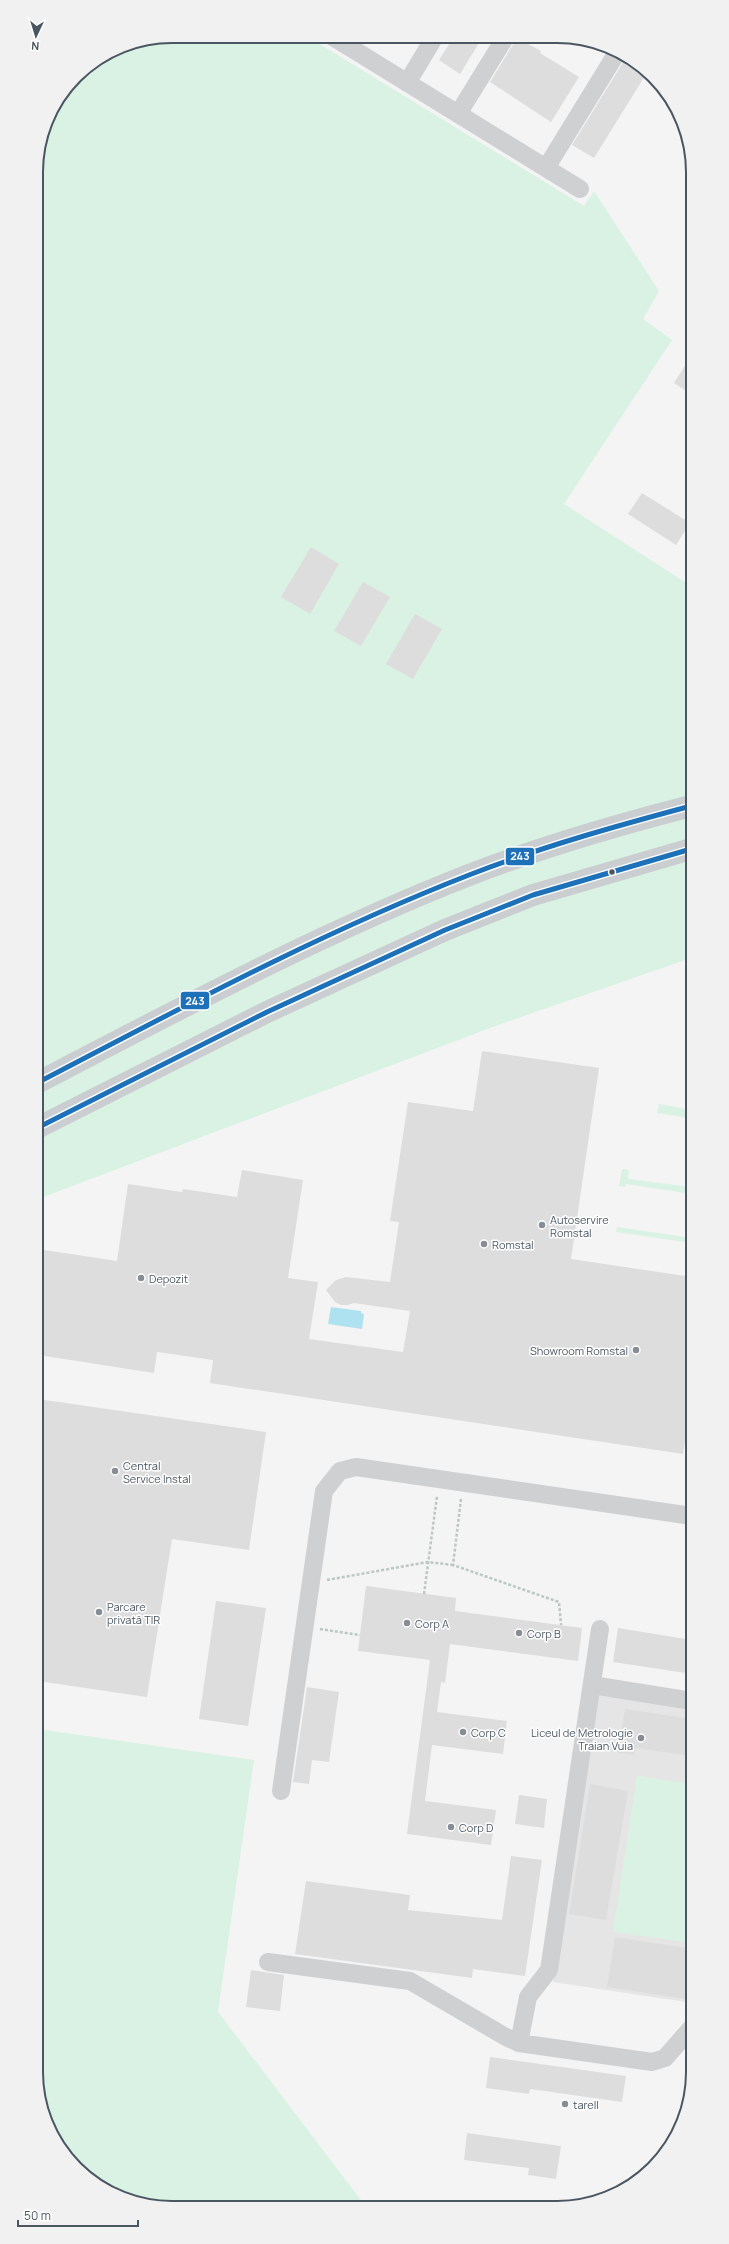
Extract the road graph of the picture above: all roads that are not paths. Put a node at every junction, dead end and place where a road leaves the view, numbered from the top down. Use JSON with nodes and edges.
{"nodes":[{"id":1,"x":343,"y":43,"type":"edge"},
{"id":2,"x":431,"y":43,"type":"edge"},
{"id":3,"x":502,"y":43,"type":"edge"},
{"id":4,"x":615,"y":57,"type":"edge"},
{"id":5,"x":407,"y":83,"type":"junction"},
{"id":6,"x":458,"y":114,"type":"junction"},
{"id":7,"x":546,"y":168,"type":"junction"},
{"id":8,"x":580,"y":189,"type":"dead end"},
{"id":9,"x":686,"y":807,"type":"edge"},
{"id":10,"x":686,"y":850,"type":"edge"},
{"id":11,"x":43,"y":1080,"type":"edge"},
{"id":12,"x":43,"y":1125,"type":"edge"},
{"id":13,"x":686,"y":1515,"type":"edge"},
{"id":14,"x":600,"y":1628,"type":"dead end"},
{"id":15,"x":592,"y":1685,"type":"junction"},
{"id":16,"x":686,"y":1700,"type":"edge"},
{"id":17,"x":281,"y":1791,"type":"dead end"},
{"id":18,"x":268,"y":1962,"type":"dead end"},
{"id":19,"x":686,"y":2034,"type":"edge"},
{"id":20,"x":520,"y":2043,"type":"junction"}],
"edges":[{"from":1,"to":5,"type":"street"},
{"from":2,"to":5,"type":"street"},
{"from":3,"to":6,"type":"street"},
{"from":4,"to":7,"type":"street"},
{"from":5,"to":6,"type":"street"},
{"from":6,"to":7,"type":"street"},
{"from":7,"to":8,"type":"street"},
{"from":9,"to":11,"type":"main road"},
{"from":10,"to":12,"type":"main road"},
{"from":13,"to":17,"type":"street"},
{"from":14,"to":15,"type":"street"},
{"from":15,"to":16,"type":"street"},
{"from":15,"to":20,"type":"street"},
{"from":18,"to":20,"type":"street"},
{"from":19,"to":20,"type":"street"}]}
